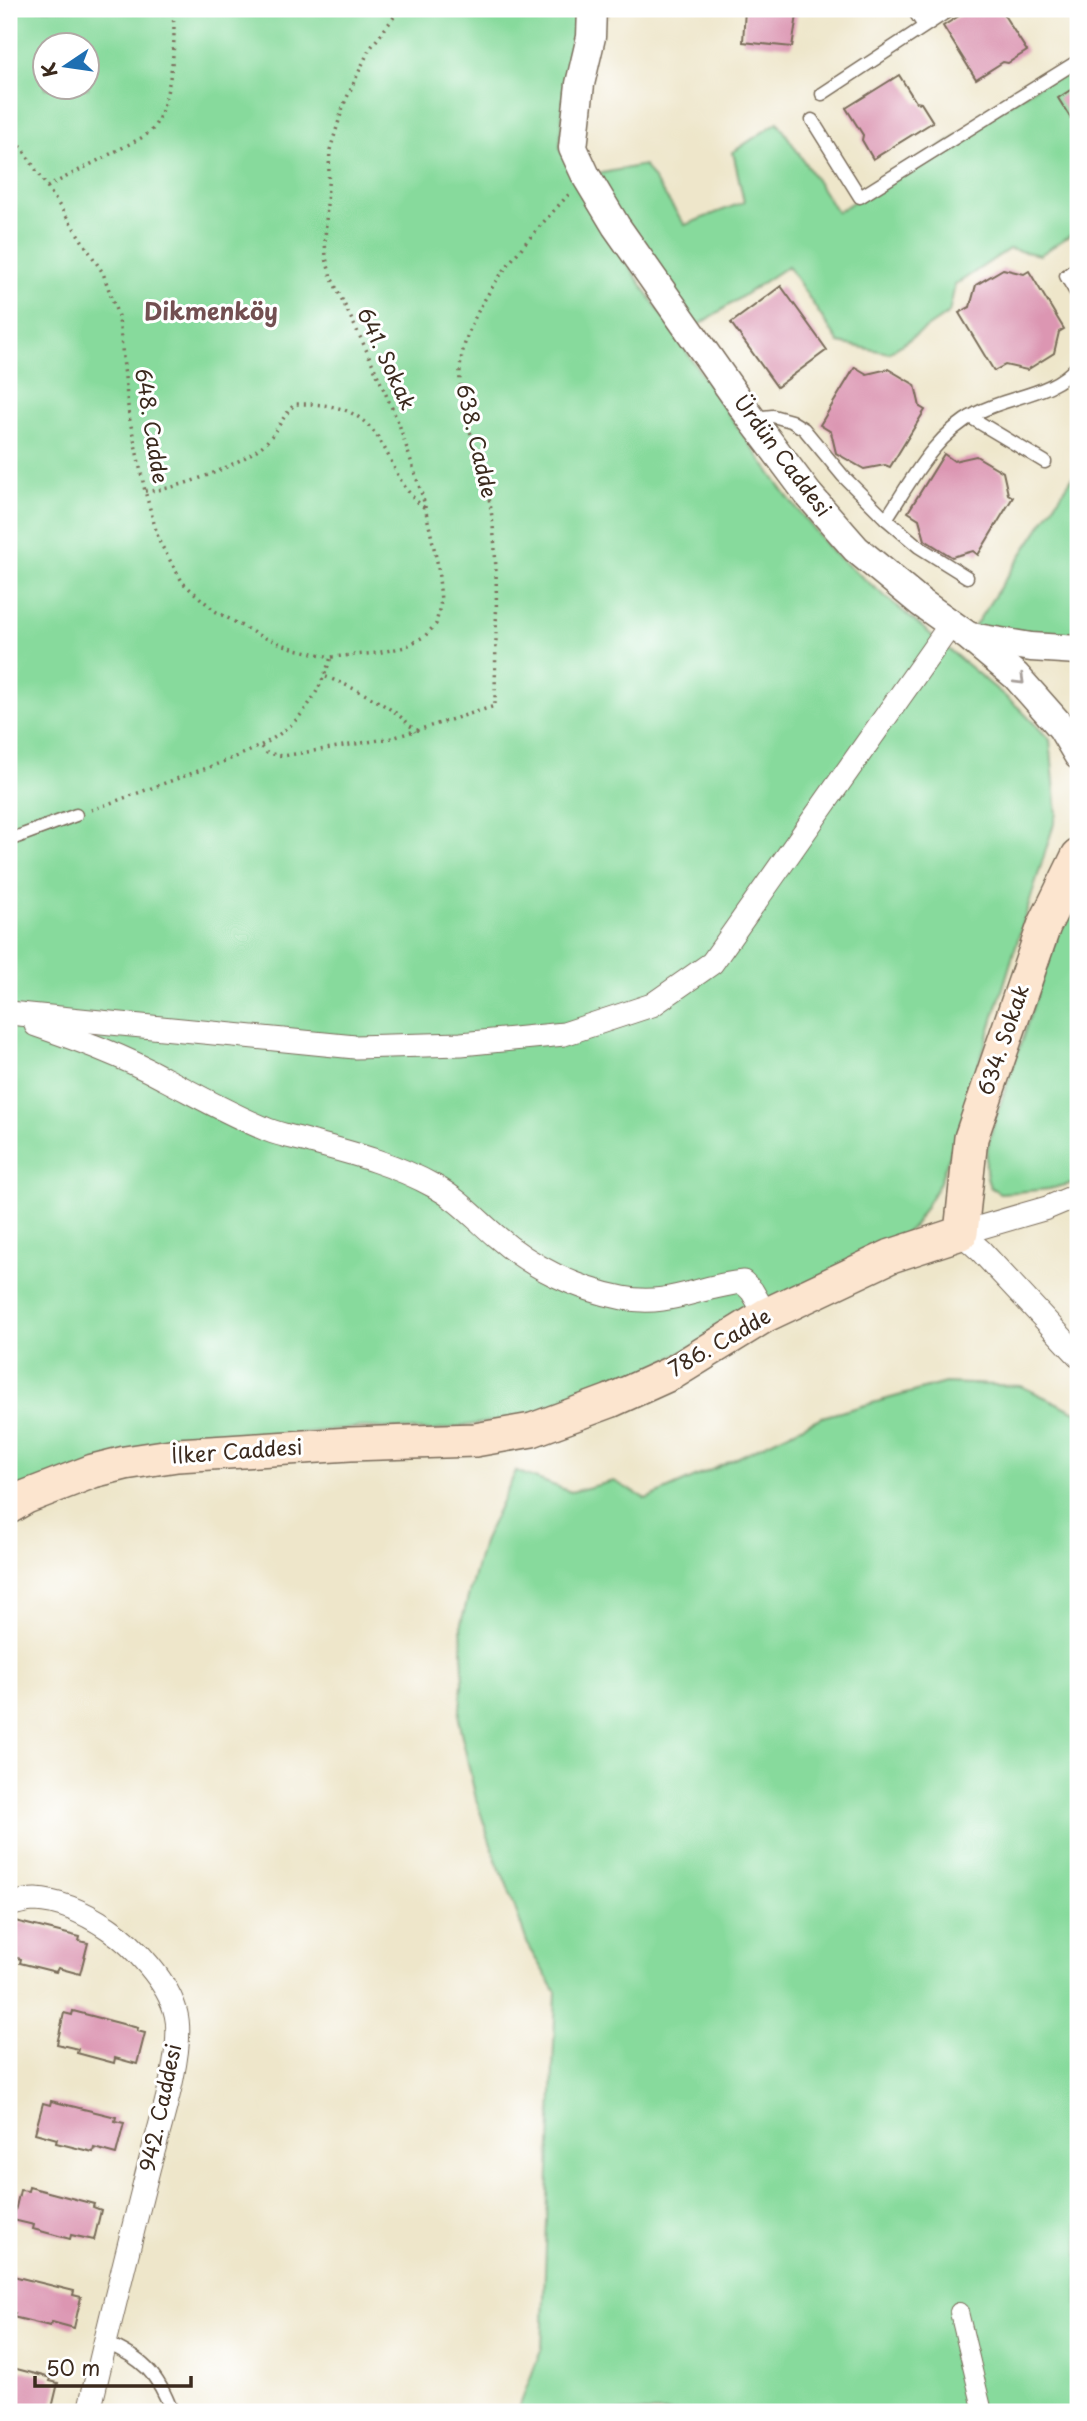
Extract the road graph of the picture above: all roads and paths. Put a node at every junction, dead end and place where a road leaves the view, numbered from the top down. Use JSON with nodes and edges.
{"nodes":[{"id":1,"x":172,"y":9,"type":"edge"},
{"id":2,"x":400,"y":9,"type":"edge"},
{"id":3,"x":593,"y":9,"type":"edge"},
{"id":4,"x":913,"y":9,"type":"edge"},
{"id":5,"x":951,"y":9,"type":"edge"},
{"id":6,"x":924,"y":26,"type":"junction"},
{"id":7,"x":1078,"y":61,"type":"edge"},
{"id":8,"x":822,"y":94,"type":"dead end"},
{"id":9,"x":812,"y":120,"type":"dead end"},
{"id":10,"x":9,"y":128,"type":"edge"},
{"id":11,"x":586,"y":176,"type":"junction"},
{"id":12,"x":47,"y":187,"type":"junction"},
{"id":13,"x":1078,"y":267,"type":"edge"},
{"id":14,"x":1078,"y":296,"type":"edge"},
{"id":15,"x":1078,"y":365,"type":"edge"},
{"id":16,"x":970,"y":417,"type":"junction"},
{"id":17,"x":751,"y":418,"type":"junction"},
{"id":18,"x":1045,"y":462,"type":"dead end"},
{"id":19,"x":145,"y":491,"type":"junction"},
{"id":20,"x":426,"y":508,"type":"junction"},
{"id":21,"x":886,"y":519,"type":"junction"},
{"id":22,"x":967,"y":577,"type":"dead end"},
{"id":23,"x":959,"y":630,"type":"junction"},
{"id":24,"x":1078,"y":650,"type":"edge"},
{"id":25,"x":331,"y":657,"type":"junction"},
{"id":26,"x":325,"y":677,"type":"junction"},
{"id":27,"x":415,"y":732,"type":"junction"},
{"id":28,"x":261,"y":747,"type":"junction"},
{"id":29,"x":1078,"y":755,"type":"edge"},
{"id":30,"x":76,"y":815,"type":"joint"},
{"id":31,"x":9,"y":840,"type":"edge"},
{"id":32,"x":1078,"y":856,"type":"edge"},
{"id":33,"x":9,"y":1013,"type":"edge"},
{"id":34,"x":9,"y":1019,"type":"edge"},
{"id":35,"x":1078,"y":1195,"type":"edge"},
{"id":36,"x":961,"y":1233,"type":"junction"},
{"id":37,"x":766,"y":1315,"type":"junction"},
{"id":38,"x":1078,"y":1355,"type":"edge"},
{"id":39,"x":475,"y":1440,"type":"joint"},
{"id":40,"x":9,"y":1507,"type":"edge"},
{"id":41,"x":9,"y":1905,"type":"edge"},
{"id":42,"x":960,"y":2312,"type":"dead end"},
{"id":43,"x":104,"y":2342,"type":"junction"},
{"id":44,"x":89,"y":2412,"type":"edge"},
{"id":45,"x":172,"y":2412,"type":"edge"},
{"id":46,"x":983,"y":2412,"type":"edge"}],
"edges":[{"from":1,"to":12,"type":"path"},
{"from":2,"to":20,"type":"path","name":"641. Sokak"},
{"from":3,"to":11,"type":"street","name":"Ürdün Caddesi"},
{"from":4,"to":6,"type":"lane"},
{"from":5,"to":6,"type":"lane"},
{"from":6,"to":8,"type":"lane"},
{"from":7,"to":9,"type":"lane"},
{"from":10,"to":12,"type":"path","name":"648. Cadde"},
{"from":11,"to":17,"type":"street","name":"Ürdün Caddesi"},
{"from":11,"to":27,"type":"path","name":"638. Cadde"},
{"from":12,"to":19,"type":"path","name":"648. Cadde"},
{"from":13,"to":14,"type":"lane"},
{"from":15,"to":16,"type":"lane"},
{"from":16,"to":18,"type":"lane"},
{"from":16,"to":21,"type":"lane"},
{"from":17,"to":21,"type":"lane"},
{"from":17,"to":23,"type":"street","name":"Ürdün Caddesi"},
{"from":19,"to":20,"type":"path"},
{"from":19,"to":25,"type":"path","name":"648. Cadde"},
{"from":20,"to":25,"type":"path","name":"641. Sokak"},
{"from":21,"to":22,"type":"lane"},
{"from":23,"to":24,"type":"street","name":"Ürdün Caddesi"},
{"from":23,"to":29,"type":"street","one_way":true},
{"from":23,"to":33,"type":"street"},
{"from":25,"to":26,"type":"path"},
{"from":26,"to":27,"type":"path"},
{"from":26,"to":28,"type":"path"},
{"from":27,"to":28,"type":"path"},
{"from":28,"to":30,"type":"path"},
{"from":30,"to":31,"type":"lane"},
{"from":32,"to":36,"type":"main road","name":"634. Sokak"},
{"from":34,"to":37,"type":"street"},
{"from":35,"to":36,"type":"street"},
{"from":36,"to":37,"type":"main road","name":"786. Cadde"},
{"from":36,"to":38,"type":"street"},
{"from":37,"to":39,"type":"main road","name":"786. Cadde"},
{"from":39,"to":40,"type":"main road","name":"İlker Caddesi"},
{"from":41,"to":43,"type":"street","name":"942. Caddesi"},
{"from":42,"to":46,"type":"street"},
{"from":43,"to":44,"type":"street","name":"942. Caddesi"},
{"from":43,"to":45,"type":"lane"}]}
